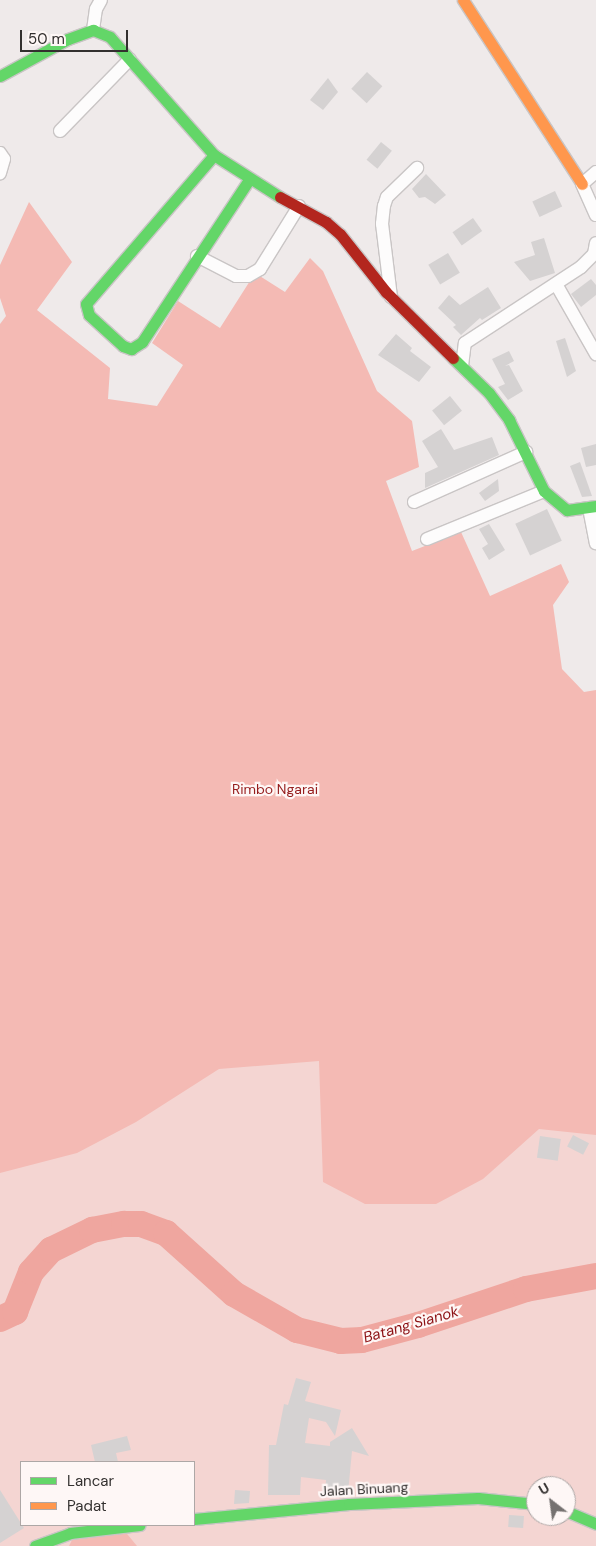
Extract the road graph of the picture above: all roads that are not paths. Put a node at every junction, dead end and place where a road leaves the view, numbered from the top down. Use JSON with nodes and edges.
{"nodes":[{"id":1,"x":101,"y":0,"type":"edge"},
{"id":2,"x":464,"y":0,"type":"edge"},
{"id":3,"x":93,"y":30,"type":"junction"},
{"id":4,"x":130,"y":59,"type":"junction"},
{"id":5,"x":0,"y":76,"type":"edge"},
{"id":6,"x":60,"y":131,"type":"dead end"},
{"id":7,"x":0,"y":153,"type":"edge"},
{"id":8,"x":214,"y":155,"type":"junction"},
{"id":9,"x":417,"y":168,"type":"dead end"},
{"id":10,"x":596,"y":172,"type":"edge"},
{"id":11,"x":0,"y":173,"type":"edge"},
{"id":12,"x":249,"y":180,"type":"junction"},
{"id":13,"x":582,"y":184,"type":"junction"},
{"id":14,"x":299,"y":206,"type":"junction"},
{"id":15,"x":596,"y":215,"type":"edge"},
{"id":16,"x":596,"y":243,"type":"edge"},
{"id":17,"x":198,"y":256,"type":"junction"},
{"id":18,"x":556,"y":284,"type":"junction"},
{"id":19,"x":391,"y":297,"type":"junction"},
{"id":20,"x":465,"y":343,"type":"junction"},
{"id":21,"x":449,"y":352,"type":"junction"},
{"id":22,"x":596,"y":354,"type":"edge"},
{"id":23,"x":462,"y":366,"type":"junction"},
{"id":24,"x":526,"y":452,"type":"junction"},
{"id":25,"x":544,"y":491,"type":"junction"},
{"id":26,"x":414,"y":502,"type":"dead end"},
{"id":27,"x":592,"y":507,"type":"edge"},
{"id":28,"x":426,"y":539,"type":"dead end"},
{"id":29,"x":596,"y":542,"type":"edge"},
{"id":30,"x":526,"y":1503,"type":"edge"},
{"id":31,"x":576,"y":1515,"type":"edge"},
{"id":32,"x":195,"y":1519,"type":"edge"},
{"id":33,"x":596,"y":1524,"type":"edge"},
{"id":34,"x":131,"y":1526,"type":"edge"},
{"id":35,"x":35,"y":1546,"type":"edge"}],
"edges":[{"from":1,"to":3,"type":"street"},
{"from":2,"to":13,"type":"street"},
{"from":3,"to":4,"type":"street"},
{"from":3,"to":5,"type":"street"},
{"from":4,"to":6,"type":"street"},
{"from":4,"to":8,"type":"street"},
{"from":7,"to":11,"type":"street"},
{"from":8,"to":12,"type":"street"},
{"from":8,"to":17,"type":"street"},
{"from":9,"to":19,"type":"street"},
{"from":10,"to":13,"type":"street"},
{"from":12,"to":14,"type":"street"},
{"from":12,"to":17,"type":"street"},
{"from":13,"to":15,"type":"street"},
{"from":14,"to":17,"type":"street"},
{"from":14,"to":19,"type":"street"},
{"from":16,"to":18,"type":"street"},
{"from":18,"to":20,"type":"street"},
{"from":18,"to":22,"type":"street"},
{"from":19,"to":21,"type":"street"},
{"from":20,"to":21,"type":"street"},
{"from":20,"to":23,"type":"street"},
{"from":21,"to":23,"type":"street"},
{"from":23,"to":24,"type":"street"},
{"from":24,"to":25,"type":"street"},
{"from":24,"to":26,"type":"street"},
{"from":25,"to":27,"type":"street"},
{"from":25,"to":28,"type":"street"},
{"from":27,"to":29,"type":"street"},
{"from":30,"to":32,"type":"street","name":"Jalan Binuang"},
{"from":31,"to":33,"type":"street"},
{"from":34,"to":35,"type":"street"}]}
